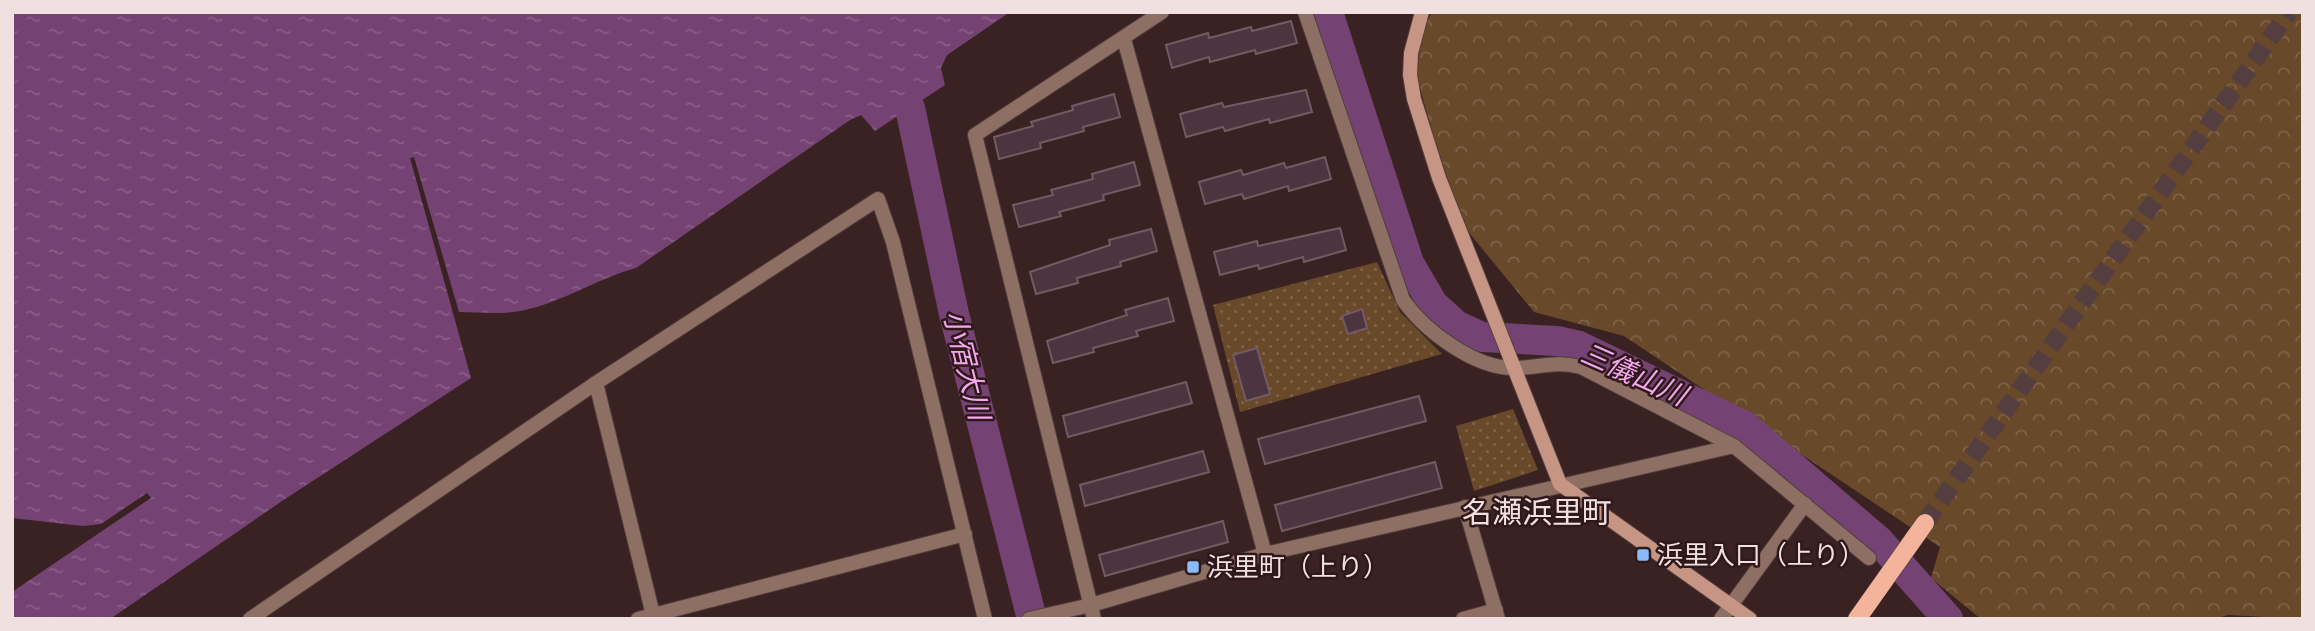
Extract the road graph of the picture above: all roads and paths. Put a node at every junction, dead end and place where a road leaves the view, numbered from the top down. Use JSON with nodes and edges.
{"nodes":[{"id":1,"x":1162,"y":12,"type":"edge"},
{"id":2,"x":1305,"y":12,"type":"edge"},
{"id":3,"x":1422,"y":12,"type":"edge"},
{"id":4,"x":1124,"y":39,"type":"junction"},
{"id":5,"x":1513,"y":365,"type":"junction"},
{"id":6,"x":596,"y":383,"type":"junction"},
{"id":7,"x":1734,"y":446,"type":"junction"},
{"id":8,"x":1560,"y":484,"type":"junction"},
{"id":9,"x":1805,"y":504,"type":"junction"},
{"id":10,"x":1465,"y":507,"type":"junction"},
{"id":11,"x":1925,"y":523,"type":"tunnel mouth"},
{"id":12,"x":965,"y":534,"type":"junction"},
{"id":13,"x":1265,"y":554,"type":"junction"},
{"id":14,"x":1869,"y":558,"type":"dead end"},
{"id":15,"x":1730,"y":606,"type":"junction"},
{"id":16,"x":1088,"y":610,"type":"edge"},
{"id":17,"x":1497,"y":614,"type":"edge"},
{"id":18,"x":654,"y":617,"type":"edge"},
{"id":19,"x":250,"y":619,"type":"edge"},
{"id":20,"x":638,"y":619,"type":"edge"},
{"id":21,"x":985,"y":619,"type":"edge"},
{"id":22,"x":1030,"y":619,"type":"edge"},
{"id":23,"x":1463,"y":619,"type":"edge"},
{"id":24,"x":1721,"y":619,"type":"edge"},
{"id":25,"x":1750,"y":619,"type":"edge"},
{"id":26,"x":1857,"y":619,"type":"edge"}],
"edges":[{"from":1,"to":4,"type":"street"},
{"from":2,"to":5,"type":"street"},
{"from":3,"to":5,"type":"street"},
{"from":4,"to":13,"type":"street"},
{"from":4,"to":16,"type":"street"},
{"from":5,"to":7,"type":"street"},
{"from":5,"to":8,"type":"street"},
{"from":6,"to":12,"type":"street"},
{"from":6,"to":18,"type":"street"},
{"from":6,"to":19,"type":"street"},
{"from":7,"to":8,"type":"street"},
{"from":7,"to":9,"type":"street"},
{"from":8,"to":10,"type":"street"},
{"from":8,"to":15,"type":"street"},
{"from":9,"to":14,"type":"street"},
{"from":9,"to":15,"type":"street"},
{"from":10,"to":13,"type":"street"},
{"from":10,"to":17,"type":"street"},
{"from":11,"to":26,"type":"main road"},
{"from":12,"to":18,"type":"street"},
{"from":12,"to":21,"type":"street"},
{"from":13,"to":16,"type":"street"},
{"from":15,"to":24,"type":"street"},
{"from":15,"to":25,"type":"street"},
{"from":16,"to":22,"type":"street"},
{"from":17,"to":23,"type":"street"},
{"from":18,"to":20,"type":"street"}]}
